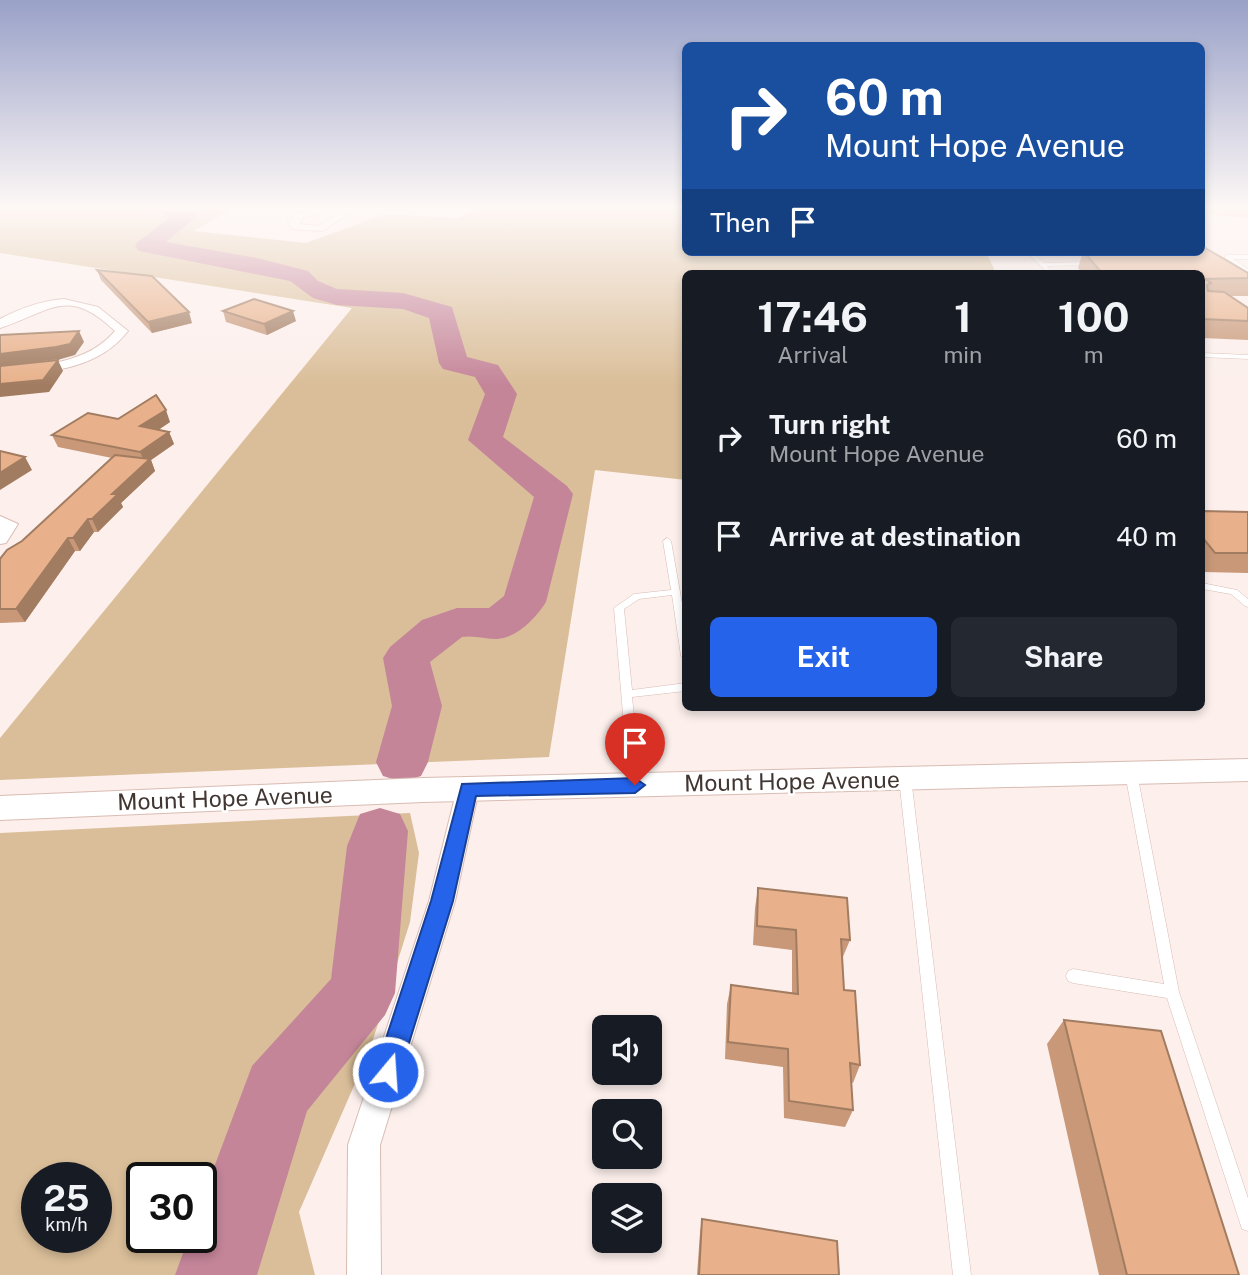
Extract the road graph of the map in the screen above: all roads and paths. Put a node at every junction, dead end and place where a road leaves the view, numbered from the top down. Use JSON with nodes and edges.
{"nodes":[{"id":1,"x":0,"y":324,"type":"edge"},
{"id":2,"x":1205,"y":355,"type":"edge"},
{"id":3,"x":1248,"y":357,"type":"edge"},
{"id":4,"x":0,"y":372,"type":"edge"},
{"id":5,"x":5,"y":522,"type":"edge"},
{"id":6,"x":0,"y":539,"type":"edge"},
{"id":7,"x":667,"y":541,"type":"dead end"},
{"id":8,"x":1205,"y":587,"type":"edge"},
{"id":9,"x":676,"y":592,"type":"junction"},
{"id":10,"x":1248,"y":604,"type":"edge"},
{"id":11,"x":682,"y":630,"type":"edge"},
{"id":12,"x":682,"y":687,"type":"edge"},
{"id":13,"x":628,"y":694,"type":"junction"},
{"id":14,"x":1248,"y":770,"type":"edge"},
{"id":15,"x":1131,"y":773,"type":"junction"},
{"id":16,"x":905,"y":778,"type":"junction"},
{"id":17,"x":635,"y":785,"type":"junction"},
{"id":18,"x":468,"y":789,"type":"junction"},
{"id":19,"x":0,"y":808,"type":"edge"},
{"id":20,"x":1073,"y":976,"type":"dead end"},
{"id":21,"x":1172,"y":992,"type":"junction"},
{"id":22,"x":1248,"y":1223,"type":"edge"},
{"id":23,"x":364,"y":1275,"type":"edge"},
{"id":24,"x":961,"y":1275,"type":"edge"}],
"edges":[{"from":1,"to":4,"type":"street"},
{"from":2,"to":3,"type":"lane"},
{"from":5,"to":6,"type":"street"},
{"from":7,"to":9,"type":"lane"},
{"from":8,"to":10,"type":"lane"},
{"from":9,"to":11,"type":"lane"},
{"from":9,"to":13,"type":"lane"},
{"from":12,"to":13,"type":"lane"},
{"from":13,"to":17,"type":"lane"},
{"from":14,"to":15,"type":"street","name":"Mount Hope Avenue"},
{"from":15,"to":16,"type":"street","name":"Mount Hope Avenue"},
{"from":15,"to":21,"type":"lane"},
{"from":16,"to":17,"type":"street","name":"Mount Hope Avenue"},
{"from":16,"to":24,"type":"lane"},
{"from":17,"to":18,"type":"street","name":"Mount Hope Avenue"},
{"from":18,"to":19,"type":"street","name":"Mount Hope Avenue"},
{"from":18,"to":23,"type":"street"},
{"from":20,"to":21,"type":"lane"},
{"from":21,"to":22,"type":"lane"}]}
